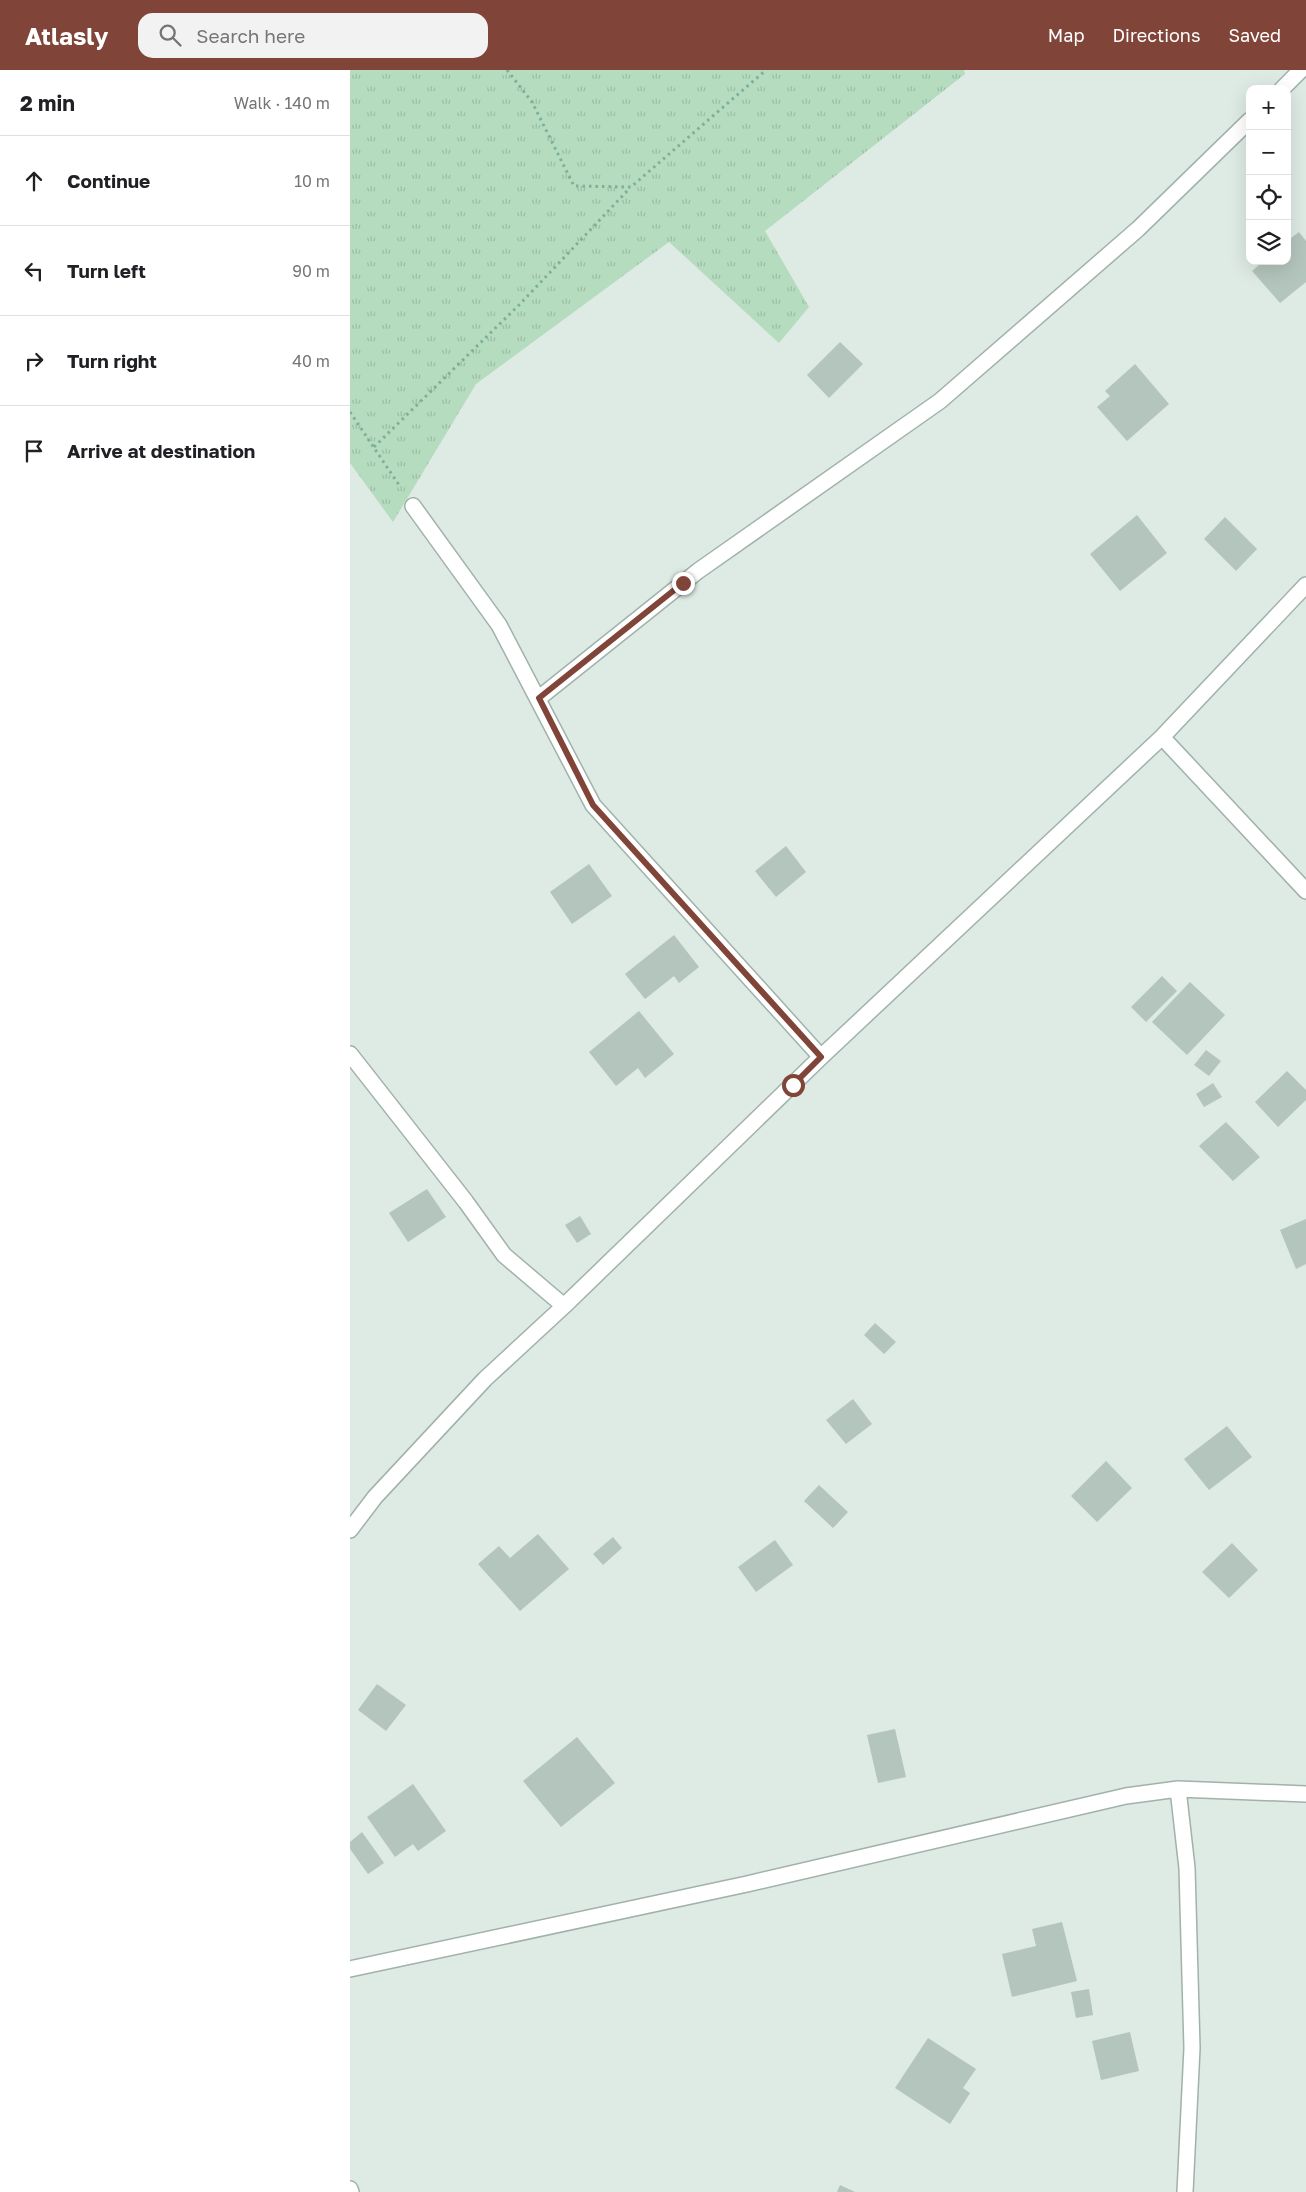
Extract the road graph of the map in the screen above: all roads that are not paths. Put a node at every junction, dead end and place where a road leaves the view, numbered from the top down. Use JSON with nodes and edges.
{"nodes":[{"id":1,"x":1301,"y":70,"type":"edge"},
{"id":2,"x":1286,"y":85,"type":"edge"},
{"id":3,"x":1246,"y":124,"type":"edge"},
{"id":4,"x":413,"y":506,"type":"road end"},
{"id":5,"x":1306,"y":585,"type":"edge"},
{"id":6,"x":539,"y":698,"type":"junction"},
{"id":7,"x":1162,"y":737,"type":"junction"},
{"id":8,"x":1306,"y":891,"type":"edge"},
{"id":9,"x":350,"y":1054,"type":"edge"},
{"id":10,"x":821,"y":1057,"type":"junction"},
{"id":11,"x":564,"y":1306,"type":"junction"},
{"id":12,"x":350,"y":1530,"type":"edge"},
{"id":13,"x":1178,"y":1789,"type":"junction"},
{"id":14,"x":1306,"y":1794,"type":"edge"},
{"id":15,"x":350,"y":1969,"type":"edge"},
{"id":16,"x":1185,"y":2192,"type":"edge"}],
"edges":[{"from":1,"to":2,"type":"street"},
{"from":3,"to":6,"type":"street"},
{"from":4,"to":6,"type":"street"},
{"from":5,"to":7,"type":"street"},
{"from":6,"to":10,"type":"street"},
{"from":7,"to":8,"type":"street"},
{"from":7,"to":10,"type":"street"},
{"from":9,"to":11,"type":"street"},
{"from":10,"to":11,"type":"street"},
{"from":11,"to":12,"type":"street"},
{"from":13,"to":14,"type":"street"},
{"from":13,"to":15,"type":"street"},
{"from":13,"to":16,"type":"street"}]}
